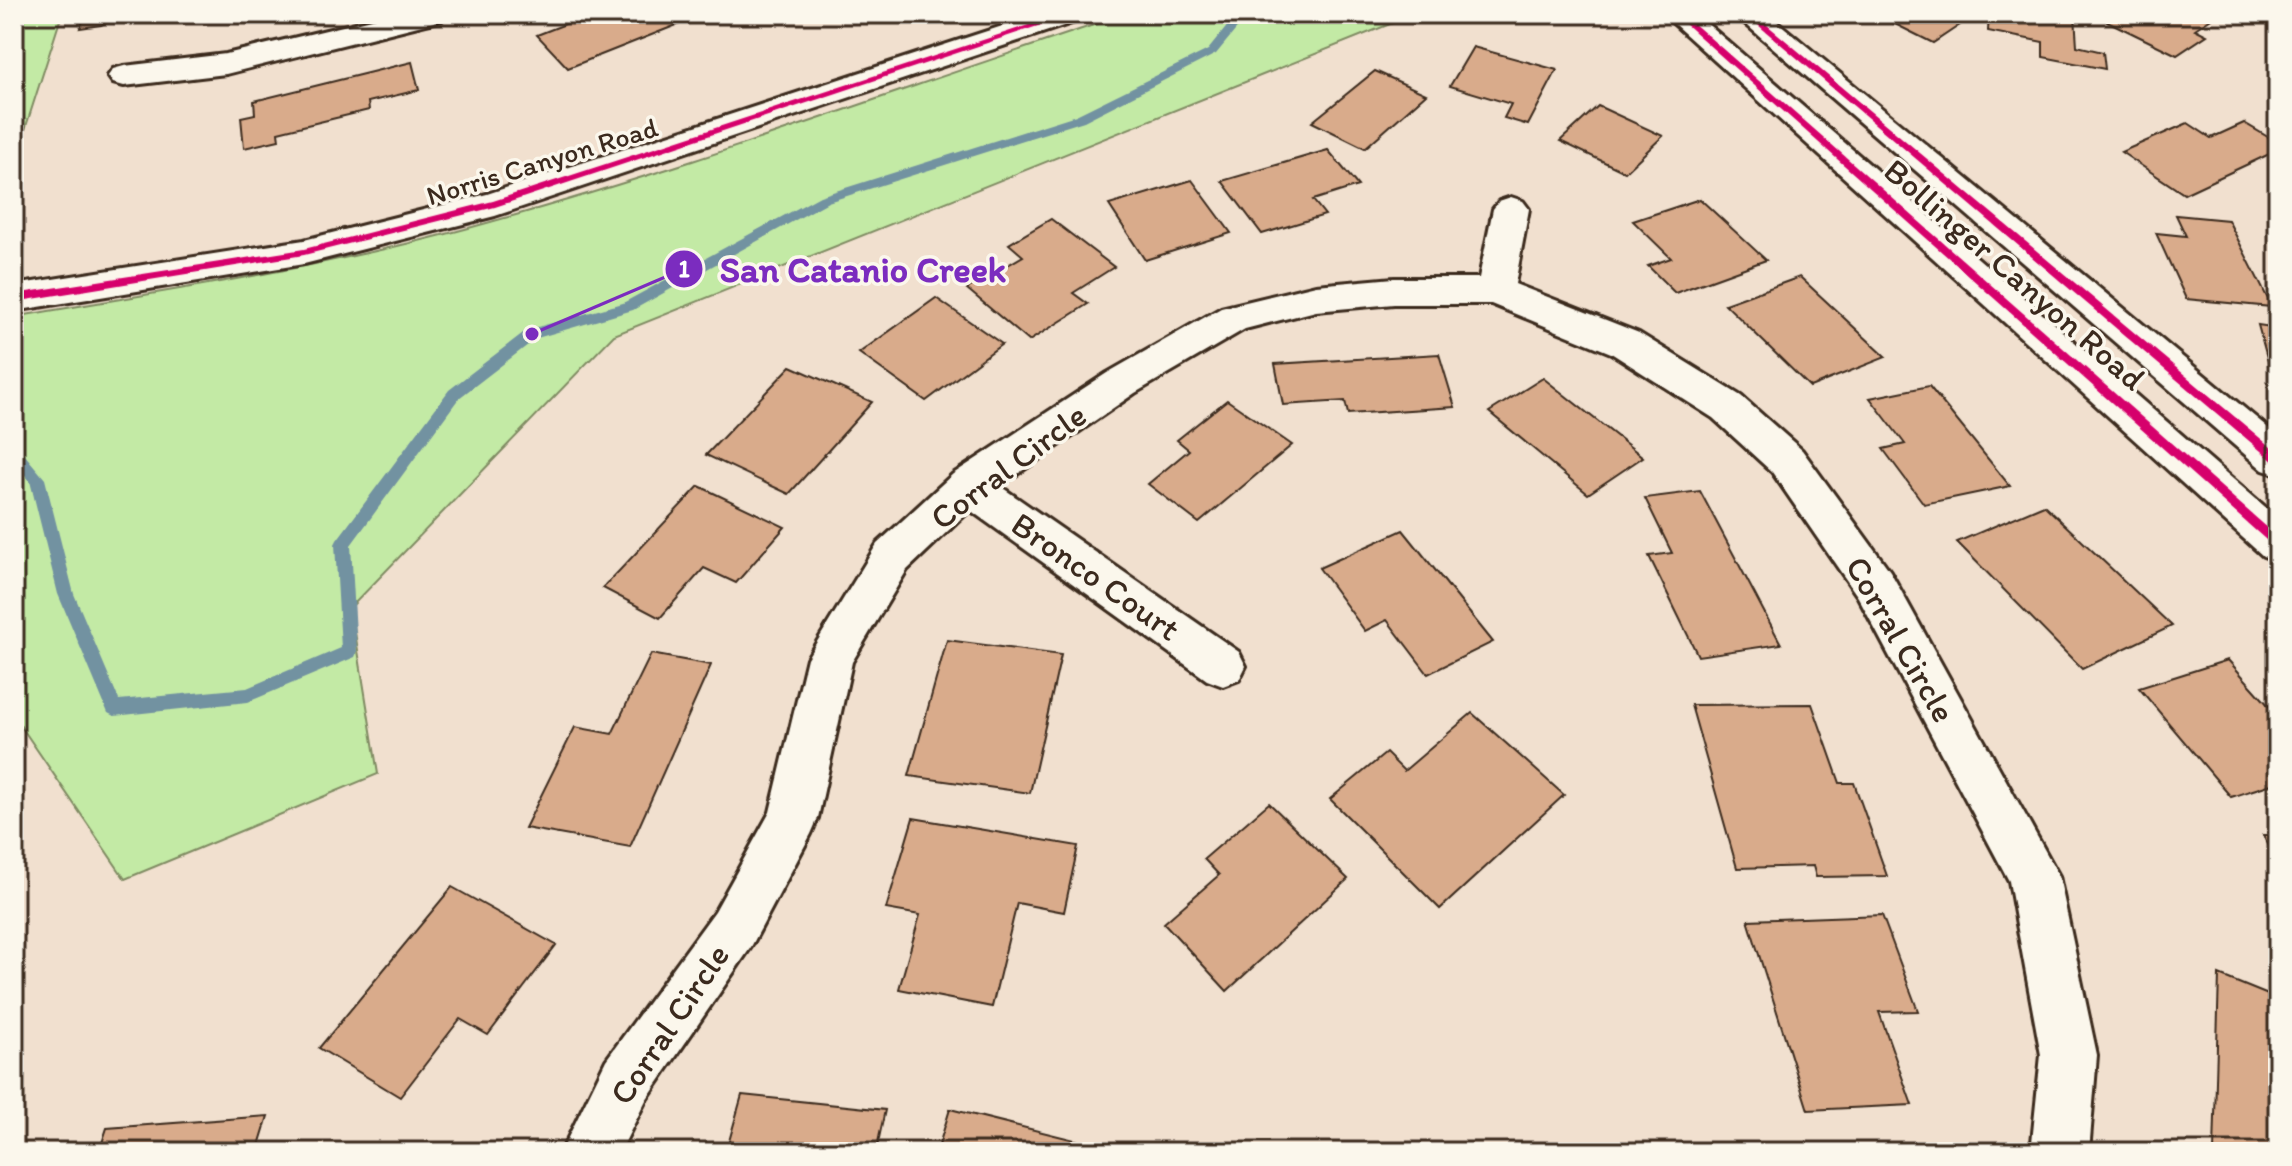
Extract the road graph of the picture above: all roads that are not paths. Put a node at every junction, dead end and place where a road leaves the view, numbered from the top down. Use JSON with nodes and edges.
{"nodes":[{"id":1,"x":431,"y":14,"type":"edge"},
{"id":2,"x":1070,"y":14,"type":"edge"},
{"id":3,"x":1678,"y":14,"type":"edge"},
{"id":4,"x":1749,"y":14,"type":"edge"},
{"id":5,"x":124,"y":76,"type":"dead end"},
{"id":6,"x":1511,"y":209,"type":"dead end"},
{"id":7,"x":1495,"y":291,"type":"junction"},
{"id":8,"x":14,"y":298,"type":"edge"},
{"id":9,"x":2278,"y":459,"type":"edge"},
{"id":10,"x":968,"y":486,"type":"junction"},
{"id":11,"x":2278,"y":544,"type":"edge"},
{"id":12,"x":1223,"y":666,"type":"dead end"},
{"id":13,"x":590,"y":1152,"type":"edge"},
{"id":14,"x":2060,"y":1152,"type":"edge"}],
"edges":[{"from":1,"to":5,"type":"street"},
{"from":2,"to":8,"type":"street","name":"Norris Canyon Road"},
{"from":3,"to":11,"type":"street","name":"Bollinger Canyon Road"},
{"from":4,"to":9,"type":"street","name":"Bollinger Canyon Road"},
{"from":6,"to":7,"type":"street"},
{"from":7,"to":10,"type":"street","name":"Corral Circle"},
{"from":7,"to":14,"type":"street","name":"Corral Circle"},
{"from":10,"to":12,"type":"street","name":"Bronco Court"},
{"from":10,"to":13,"type":"street","name":"Corral Circle"}]}
